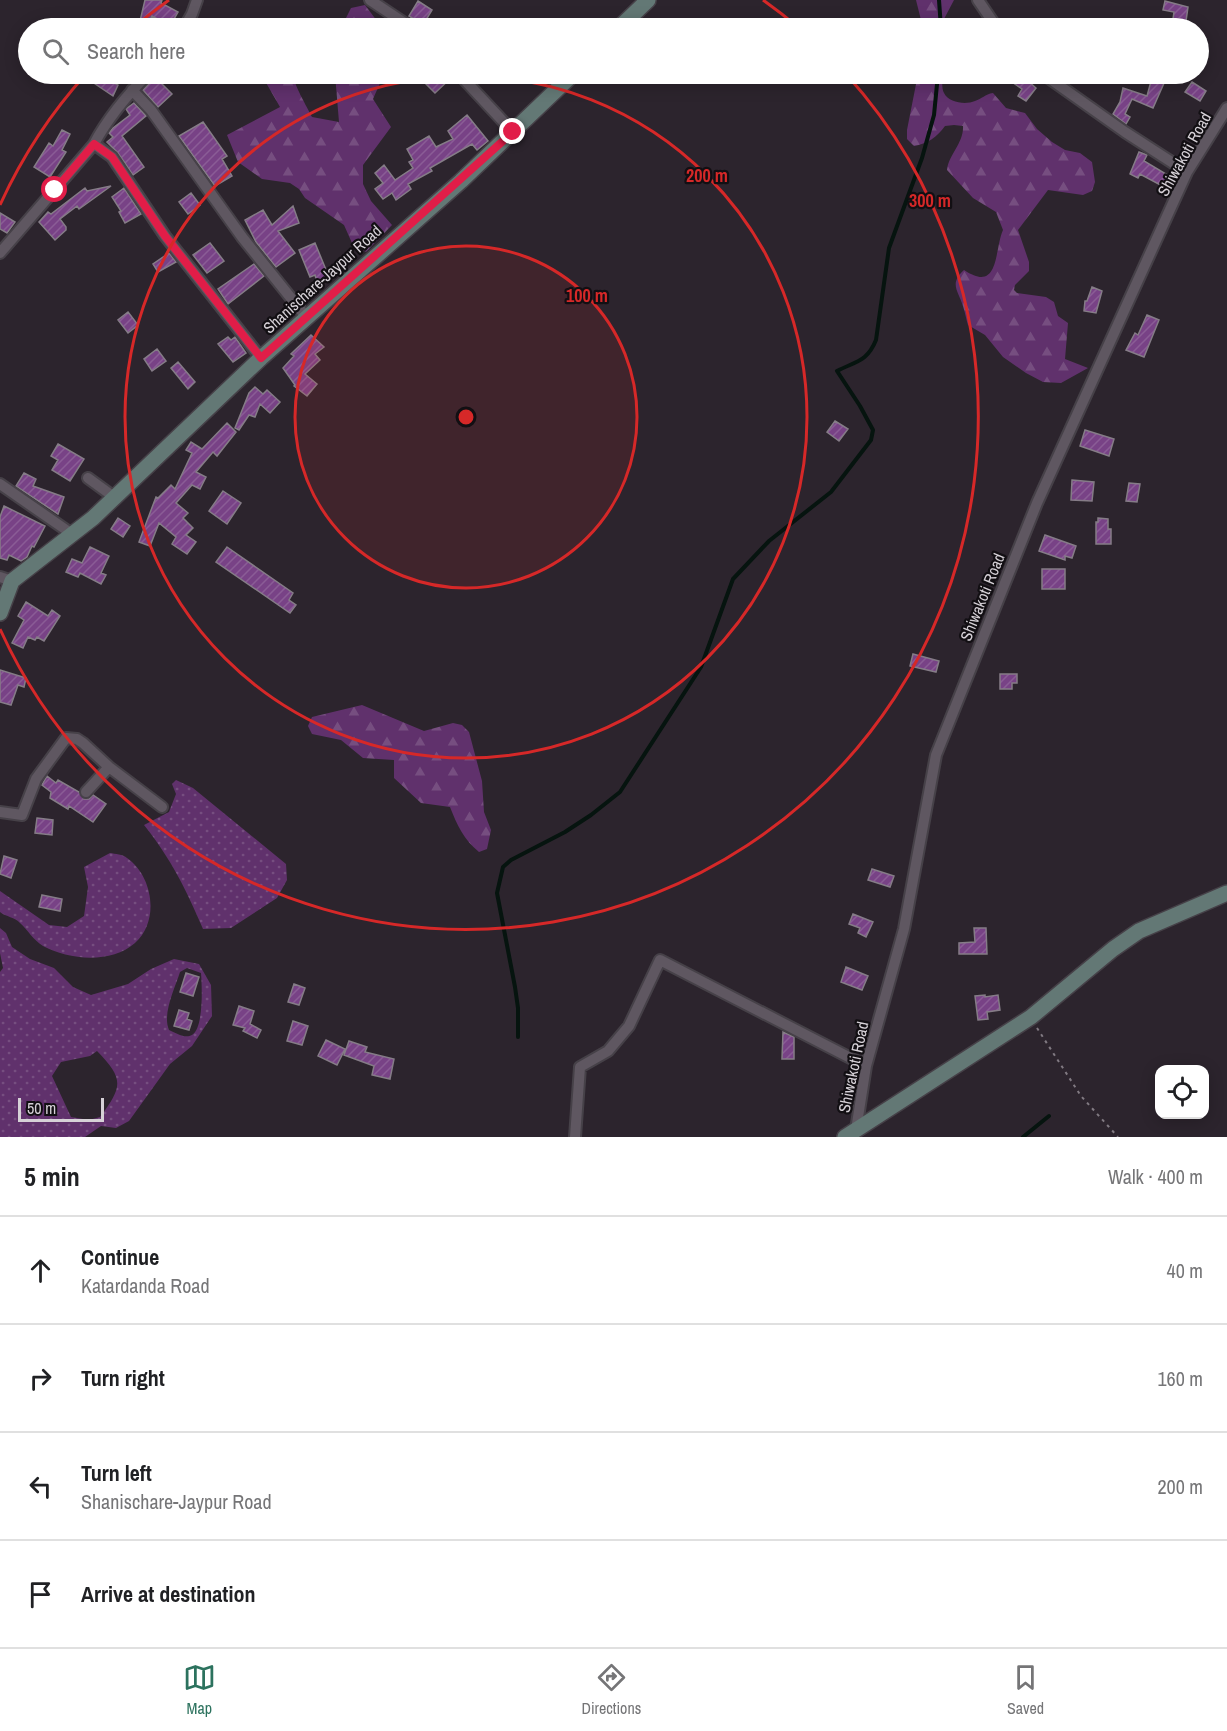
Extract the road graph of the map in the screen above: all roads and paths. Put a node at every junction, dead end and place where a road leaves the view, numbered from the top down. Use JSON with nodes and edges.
{"nodes":[{"id":1,"x":197,"y":0,"type":"edge"},
{"id":2,"x":370,"y":0,"type":"edge"},
{"id":3,"x":648,"y":0,"type":"edge"},
{"id":4,"x":978,"y":0,"type":"edge"},
{"id":5,"x":190,"y":18,"type":"edge"},
{"id":6,"x":397,"y":18,"type":"edge"},
{"id":7,"x":629,"y":18,"type":"edge"},
{"id":8,"x":990,"y":18,"type":"edge"},
{"id":9,"x":138,"y":84,"type":"edge"},
{"id":10,"x":468,"y":84,"type":"edge"},
{"id":11,"x":563,"y":84,"type":"edge"},
{"id":12,"x":1057,"y":84,"type":"edge"},
{"id":13,"x":132,"y":90,"type":"junction"},
{"id":14,"x":1227,"y":108,"type":"edge"},
{"id":15,"x":513,"y":132,"type":"junction"},
{"id":16,"x":94,"y":144,"type":"junction"},
{"id":17,"x":1187,"y":172,"type":"junction"},
{"id":18,"x":0,"y":253,"type":"edge"},
{"id":19,"x":307,"y":318,"type":"junction"},
{"id":20,"x":261,"y":358,"type":"junction"},
{"id":21,"x":88,"y":478,"type":"dead end"},
{"id":22,"x":0,"y":484,"type":"edge"},
{"id":23,"x":114,"y":497,"type":"junction"},
{"id":24,"x":72,"y":534,"type":"junction"},
{"id":25,"x":6,"y":579,"type":"edge"},
{"id":26,"x":0,"y":613,"type":"edge"},
{"id":27,"x":109,"y":767,"type":"junction"},
{"id":28,"x":86,"y":792,"type":"dead end"},
{"id":29,"x":162,"y":807,"type":"dead end"},
{"id":30,"x":0,"y":812,"type":"edge"},
{"id":31,"x":1227,"y":893,"type":"edge"},
{"id":32,"x":1031,"y":1017,"type":"junction"},
{"id":33,"x":866,"y":1066,"type":"junction"},
{"id":34,"x":850,"y":1133,"type":"edge"},
{"id":35,"x":575,"y":1137,"type":"edge"},
{"id":36,"x":1118,"y":1137,"type":"edge"}],
"edges":[{"from":1,"to":5,"type":"street"},
{"from":2,"to":6,"type":"street"},
{"from":3,"to":7,"type":"street"},
{"from":4,"to":8,"type":"street"},
{"from":9,"to":13,"type":"street"},
{"from":10,"to":15,"type":"street"},
{"from":11,"to":15,"type":"street","name":"Shanischare-Jaypur Road"},
{"from":12,"to":17,"type":"street"},
{"from":13,"to":16,"type":"street"},
{"from":13,"to":19,"type":"street"},
{"from":14,"to":17,"type":"street","name":"Shiwakoti Road"},
{"from":15,"to":19,"type":"street","name":"Shanischare-Jaypur Road"},
{"from":16,"to":18,"type":"street"},
{"from":16,"to":20,"type":"street"},
{"from":17,"to":33,"type":"street","name":"Shiwakoti Road"},
{"from":19,"to":20,"type":"street","name":"Shanischare-Jaypur Road"},
{"from":20,"to":23,"type":"street","name":"Shanischare-Jaypur Road"},
{"from":21,"to":23,"type":"street"},
{"from":22,"to":24,"type":"street"},
{"from":23,"to":24,"type":"street","name":"Shanischare-Jaypur Road"},
{"from":24,"to":25,"type":"street","name":"Shanischare-Jaypur Road"},
{"from":25,"to":26,"type":"street","name":"Shanischare-Jaypur Road"},
{"from":27,"to":28,"type":"street"},
{"from":27,"to":29,"type":"street"},
{"from":27,"to":30,"type":"street"},
{"from":31,"to":32,"type":"street"},
{"from":32,"to":34,"type":"street"},
{"from":32,"to":36,"type":"path"},
{"from":33,"to":34,"type":"street","name":"Shiwakoti Road"},
{"from":33,"to":35,"type":"street"}]}
